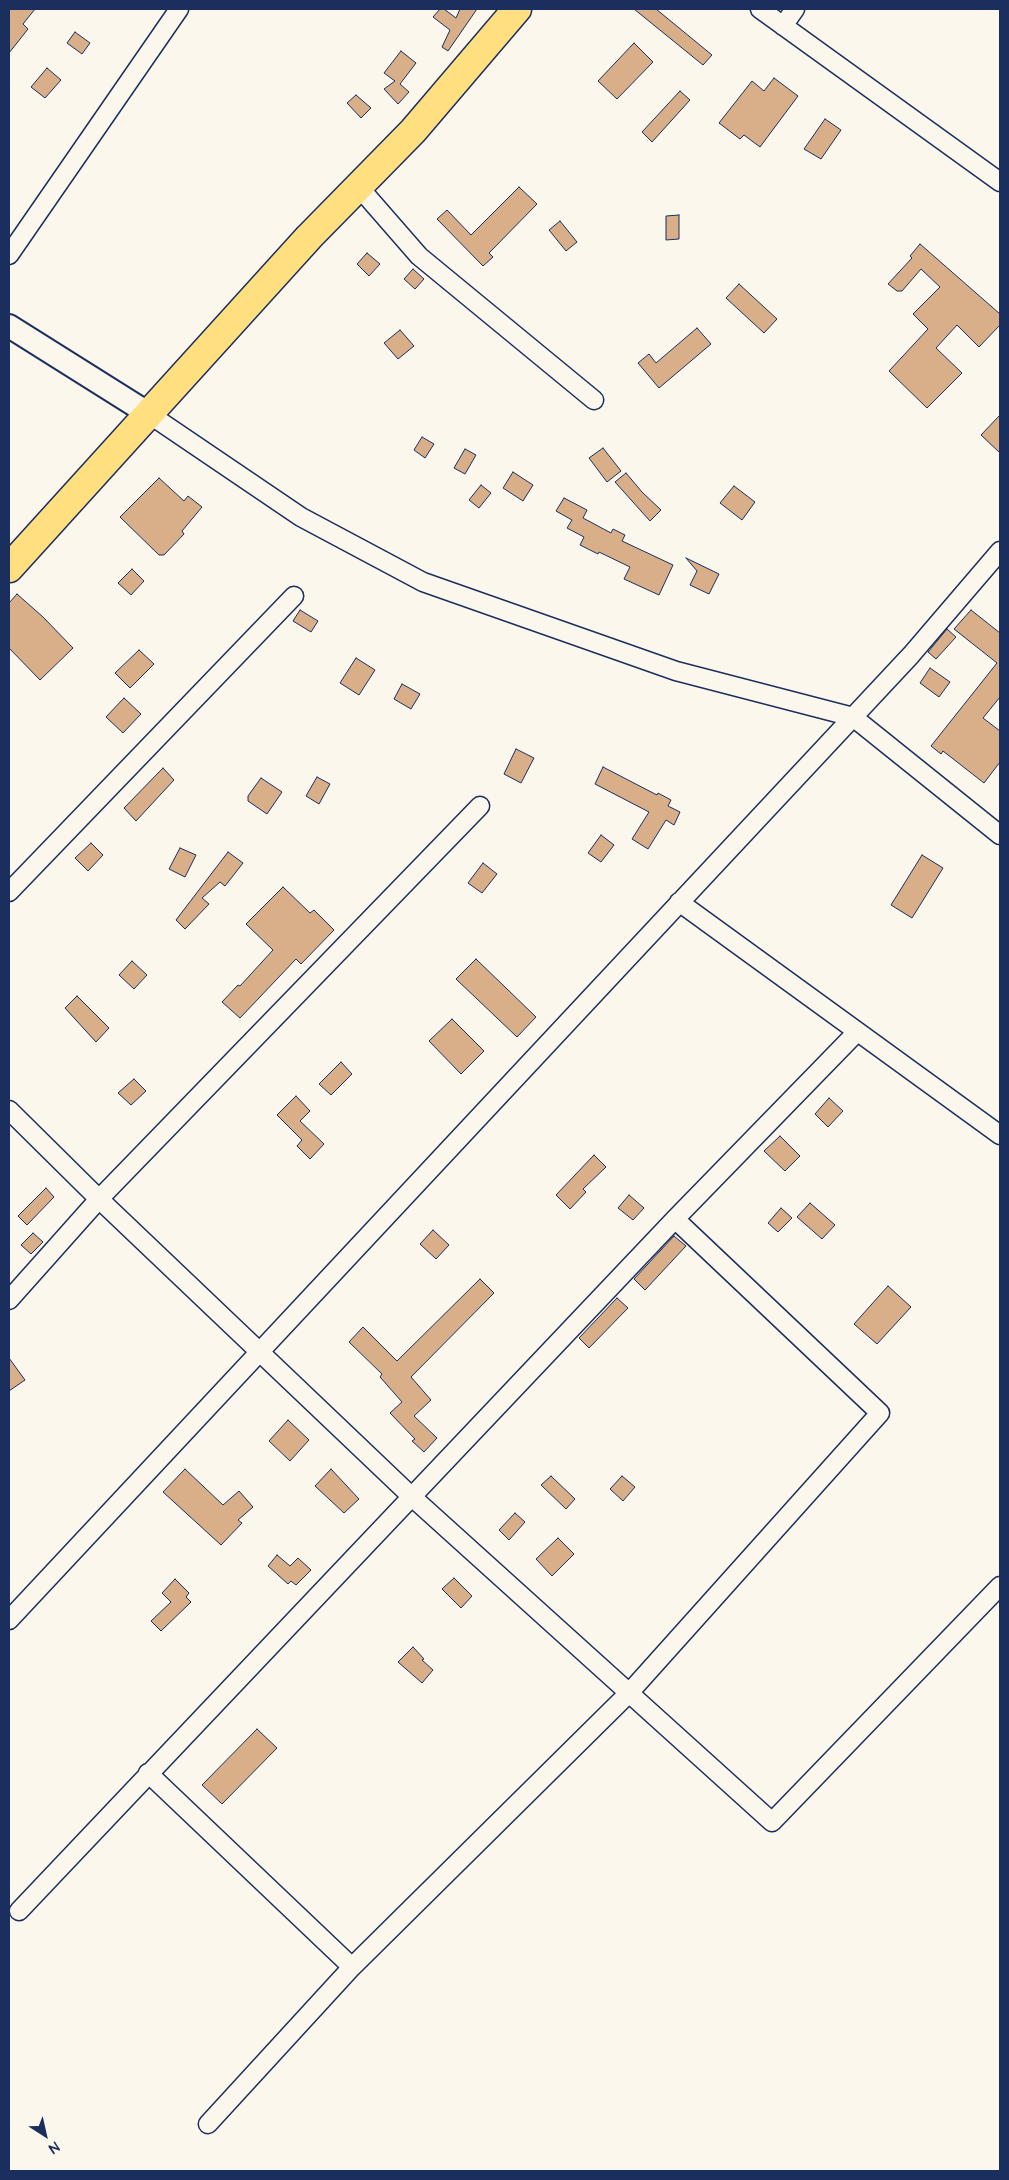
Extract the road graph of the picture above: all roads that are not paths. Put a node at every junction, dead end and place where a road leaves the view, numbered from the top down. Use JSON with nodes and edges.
{"nodes":[{"id":1,"x":179,"y":9,"type":"edge"},
{"id":2,"x":517,"y":9,"type":"edge"},
{"id":3,"x":760,"y":9,"type":"edge"},
{"id":4,"x":795,"y":9,"type":"edge"},
{"id":5,"x":783,"y":26,"type":"junction"},
{"id":6,"x":1000,"y":182,"type":"edge"},
{"id":7,"x":358,"y":186,"type":"junction"},
{"id":8,"x":9,"y":255,"type":"edge"},
{"id":9,"x":9,"y":326,"type":"edge"},
{"id":10,"x":594,"y":400,"type":"dead end"},
{"id":11,"x":148,"y":414,"type":"junction"},
{"id":12,"x":1000,"y":551,"type":"edge"},
{"id":13,"x":9,"y":568,"type":"edge"},
{"id":14,"x":294,"y":596,"type":"dead end"},
{"id":15,"x":853,"y":717,"type":"junction"},
{"id":16,"x":480,"y":806,"type":"dead end"},
{"id":17,"x":1000,"y":836,"type":"edge"},
{"id":18,"x":9,"y":892,"type":"edge"},
{"id":19,"x":679,"y":902,"type":"junction"},
{"id":20,"x":857,"y":1032,"type":"junction"},
{"id":21,"x":9,"y":1110,"type":"edge"},
{"id":22,"x":1000,"y":1135,"type":"edge"},
{"id":23,"x":99,"y":1200,"type":"junction"},
{"id":24,"x":675,"y":1219,"type":"junction"},
{"id":25,"x":9,"y":1300,"type":"edge"},
{"id":26,"x":258,"y":1352,"type":"junction"},
{"id":27,"x":412,"y":1496,"type":"junction"},
{"id":28,"x":1000,"y":1586,"type":"edge"},
{"id":29,"x":9,"y":1620,"type":"edge"},
{"id":30,"x":629,"y":1693,"type":"junction"},
{"id":31,"x":148,"y":1773,"type":"junction"},
{"id":32,"x":19,"y":1912,"type":"dead end"},
{"id":33,"x":352,"y":1967,"type":"junction"},
{"id":34,"x":208,"y":2124,"type":"dead end"}],
"edges":[{"from":1,"to":8,"type":"street"},
{"from":2,"to":7,"type":"main road"},
{"from":3,"to":5,"type":"street"},
{"from":4,"to":5,"type":"street"},
{"from":5,"to":6,"type":"street"},
{"from":7,"to":10,"type":"street"},
{"from":7,"to":11,"type":"main road"},
{"from":9,"to":11,"type":"street"},
{"from":11,"to":13,"type":"main road"},
{"from":11,"to":15,"type":"street"},
{"from":12,"to":15,"type":"street"},
{"from":14,"to":18,"type":"street"},
{"from":15,"to":17,"type":"street"},
{"from":15,"to":19,"type":"street"},
{"from":16,"to":23,"type":"street"},
{"from":19,"to":20,"type":"street"},
{"from":19,"to":26,"type":"street"},
{"from":20,"to":22,"type":"street"},
{"from":20,"to":24,"type":"street"},
{"from":21,"to":23,"type":"street"},
{"from":23,"to":25,"type":"street"},
{"from":23,"to":26,"type":"street"},
{"from":24,"to":27,"type":"street"},
{"from":24,"to":30,"type":"street"},
{"from":26,"to":27,"type":"street"},
{"from":26,"to":29,"type":"street"},
{"from":27,"to":30,"type":"street"},
{"from":27,"to":31,"type":"street"},
{"from":28,"to":30,"type":"street"},
{"from":30,"to":33,"type":"street"},
{"from":31,"to":32,"type":"street"},
{"from":31,"to":33,"type":"street"},
{"from":33,"to":34,"type":"street"}]}
